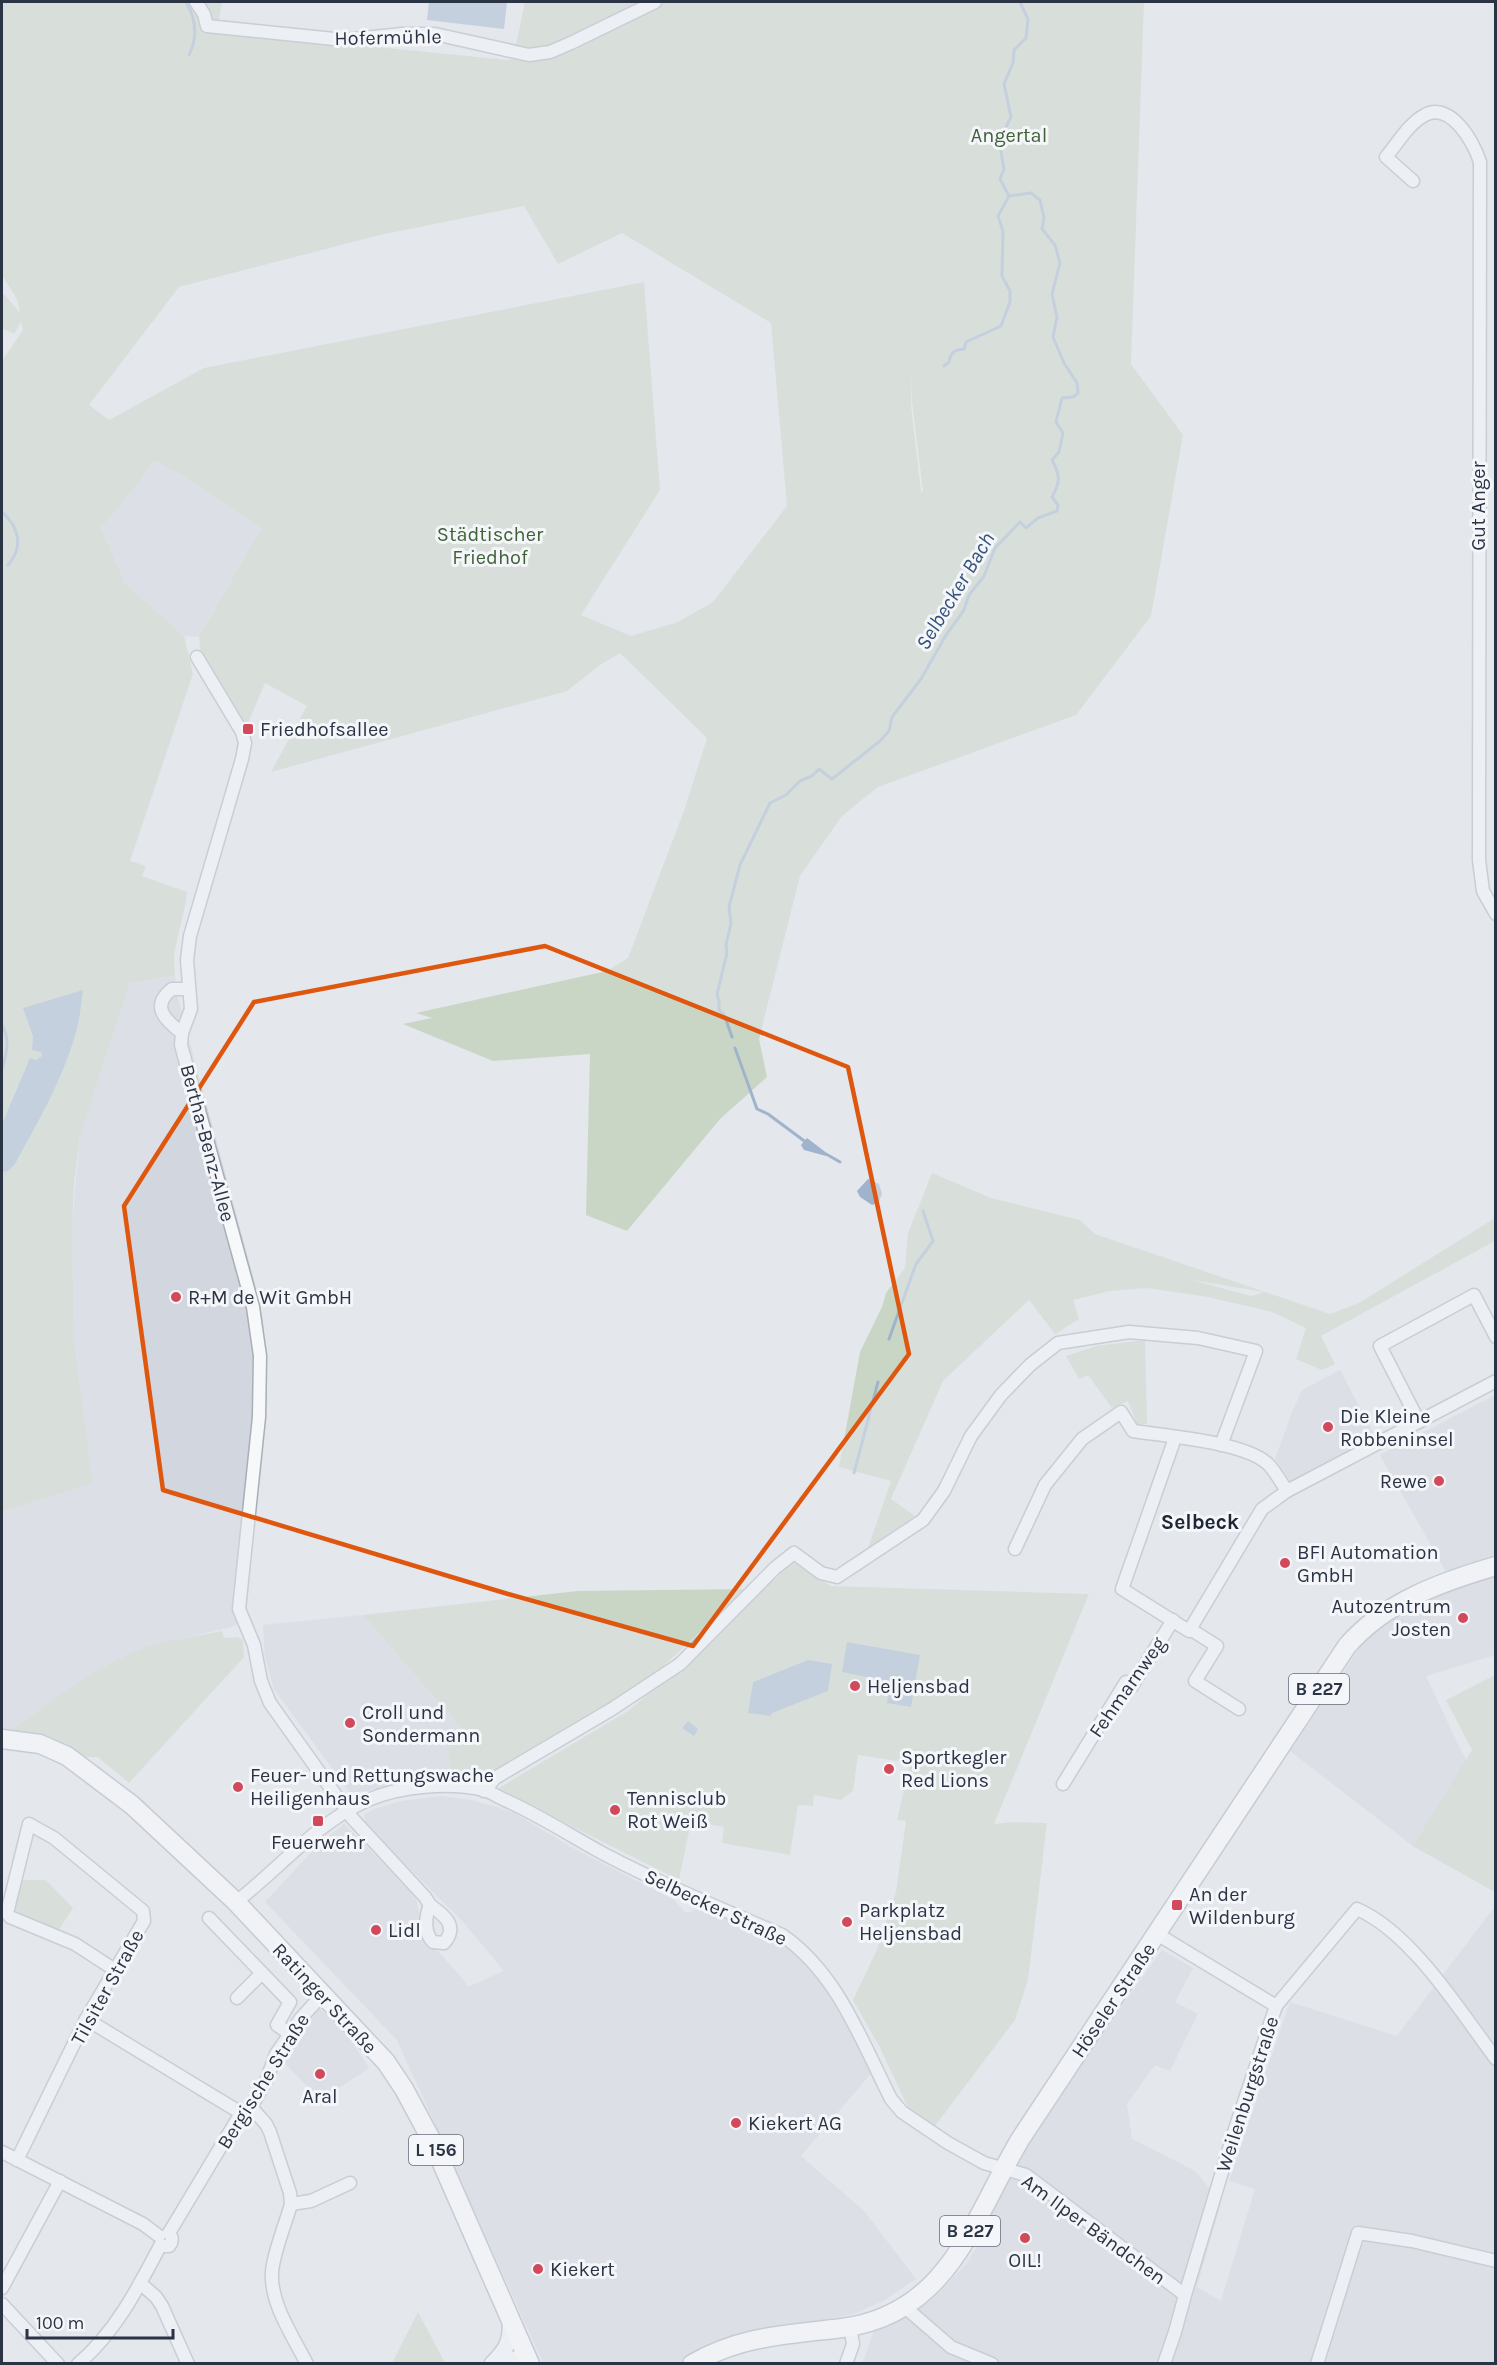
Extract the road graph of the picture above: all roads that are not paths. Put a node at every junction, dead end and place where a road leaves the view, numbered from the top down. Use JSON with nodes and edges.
{"nodes":[{"id":1,"x":196,"y":2,"type":"edge"},
{"id":2,"x":656,"y":2,"type":"edge"},
{"id":3,"x":1413,"y":181,"type":"dead end"},
{"id":4,"x":196,"y":657,"type":"dead end"},
{"id":5,"x":1496,"y":914,"type":"edge"},
{"id":6,"x":189,"y":989,"type":"junction"},
{"id":7,"x":182,"y":1033,"type":"junction"},
{"id":8,"x":1496,"y":1337,"type":"edge"},
{"id":9,"x":1496,"y":1381,"type":"edge"},
{"id":10,"x":1419,"y":1422,"type":"junction"},
{"id":11,"x":1175,"y":1438,"type":"junction"},
{"id":12,"x":1221,"y":1445,"type":"junction"},
{"id":13,"x":1287,"y":1491,"type":"junction"},
{"id":14,"x":1015,"y":1549,"type":"dead end"},
{"id":15,"x":1496,"y":1566,"type":"edge"},
{"id":16,"x":1173,"y":1620,"type":"junction"},
{"id":17,"x":1190,"y":1630,"type":"junction"},
{"id":18,"x":1239,"y":1709,"type":"dead end"},
{"id":19,"x":2,"y":1739,"type":"edge"},
{"id":20,"x":1063,"y":1784,"type":"dead end"},
{"id":21,"x":484,"y":1791,"type":"junction"},
{"id":22,"x":347,"y":1810,"type":"junction"},
{"id":23,"x":236,"y":1902,"type":"junction"},
{"id":24,"x":429,"y":1905,"type":"dead end"},
{"id":25,"x":209,"y":1918,"type":"dead end"},
{"id":26,"x":1157,"y":1934,"type":"junction"},
{"id":27,"x":116,"y":1970,"type":"junction"},
{"id":28,"x":262,"y":1973,"type":"junction"},
{"id":29,"x":323,"y":1994,"type":"junction"},
{"id":30,"x":237,"y":1998,"type":"dead end"},
{"id":31,"x":1276,"y":2006,"type":"junction"},
{"id":32,"x":86,"y":2019,"type":"junction"},
{"id":33,"x":290,"y":2034,"type":"junction"},
{"id":34,"x":1496,"y":2059,"type":"edge"},
{"id":35,"x":246,"y":2110,"type":"junction"},
{"id":36,"x":2,"y":2154,"type":"edge"},
{"id":37,"x":17,"y":2160,"type":"junction"},
{"id":38,"x":1002,"y":2169,"type":"junction"},
{"id":39,"x":60,"y":2181,"type":"junction"},
{"id":40,"x":350,"y":2183,"type":"dead end"},
{"id":41,"x":291,"y":2205,"type":"junction"},
{"id":42,"x":163,"y":2238,"type":"junction"},
{"id":43,"x":1496,"y":2261,"type":"edge"},
{"id":44,"x":140,"y":2283,"type":"junction"},
{"id":45,"x":2,"y":2288,"type":"edge"},
{"id":46,"x":1185,"y":2295,"type":"junction"},
{"id":47,"x":2,"y":2304,"type":"edge"},
{"id":48,"x":906,"y":2308,"type":"junction"},
{"id":49,"x":510,"y":2318,"type":"junction"},
{"id":50,"x":850,"y":2327,"type":"junction"},
{"id":51,"x":492,"y":2363,"type":"edge"},
{"id":52,"x":58,"y":2364,"type":"edge"},
{"id":53,"x":78,"y":2364,"type":"edge"},
{"id":54,"x":188,"y":2364,"type":"edge"},
{"id":55,"x":308,"y":2364,"type":"edge"},
{"id":56,"x":528,"y":2364,"type":"edge"},
{"id":57,"x":692,"y":2364,"type":"edge"},
{"id":58,"x":846,"y":2364,"type":"edge"},
{"id":59,"x":993,"y":2364,"type":"edge"},
{"id":60,"x":1164,"y":2364,"type":"edge"},
{"id":61,"x":1317,"y":2364,"type":"edge"}],
"edges":[{"from":1,"to":2,"type":"street","name":"Hofermühle"},
{"from":3,"to":5,"type":"street","name":"Gut Anger"},
{"from":4,"to":6,"type":"street","name":"Bertha-Benz-Allee"},
{"from":6,"to":7,"type":"street","name":"Bertha-Benz-Allee"},
{"from":6,"to":7,"type":"street"},
{"from":7,"to":22,"type":"street","name":"Bertha-Benz-Allee"},
{"from":8,"to":10,"type":"street"},
{"from":9,"to":10,"type":"street"},
{"from":10,"to":13,"type":"street"},
{"from":11,"to":12,"type":"street"},
{"from":11,"to":14,"type":"street"},
{"from":11,"to":16,"type":"street"},
{"from":12,"to":13,"type":"street"},
{"from":12,"to":21,"type":"street"},
{"from":13,"to":17,"type":"street"},
{"from":15,"to":26,"type":"main road","name":"Höseler Straße","number":"B 227"},
{"from":16,"to":17,"type":"street"},
{"from":16,"to":20,"type":"street","name":"Fehmarnweg"},
{"from":17,"to":18,"type":"street"},
{"from":19,"to":23,"type":"main road","name":"Ratinger Straße","number":"L 156"},
{"from":21,"to":22,"type":"street","name":"Selbecker Straße"},
{"from":21,"to":38,"type":"street","name":"Selbecker Straße"},
{"from":22,"to":23,"type":"street","name":"Selbecker Straße"},
{"from":22,"to":24,"type":"street","name":"Bertha-Benz-Allee"},
{"from":23,"to":29,"type":"main road","name":"Ratinger Straße","number":"L 156"},
{"from":25,"to":28,"type":"street"},
{"from":26,"to":31,"type":"street"},
{"from":26,"to":38,"type":"main road","name":"Höseler Straße","number":"B 227"},
{"from":27,"to":27,"type":"street","name":"Tilsiter Straße"},
{"from":27,"to":32,"type":"street","name":"Tilsiter Straße"},
{"from":28,"to":30,"type":"street"},
{"from":28,"to":33,"type":"street"},
{"from":29,"to":33,"type":"street","name":"Bergische Straße"},
{"from":29,"to":49,"type":"main road","name":"Ratinger Straße","number":"L 156"},
{"from":31,"to":34,"type":"street","name":"Weilenburgstraße"},
{"from":31,"to":46,"type":"street","name":"Weilenburgstraße"},
{"from":32,"to":35,"type":"street"},
{"from":32,"to":37,"type":"street","name":"Tilsiter Straße"},
{"from":33,"to":35,"type":"street","name":"Bergische Straße"},
{"from":35,"to":41,"type":"street"},
{"from":35,"to":42,"type":"street","name":"Bergische Straße"},
{"from":36,"to":37,"type":"street"},
{"from":37,"to":39,"type":"street"},
{"from":38,"to":46,"type":"street","name":"Am Ilper Bändchen"},
{"from":38,"to":48,"type":"main road","name":"Höseler Straße","number":"B 227"},
{"from":39,"to":42,"type":"street"},
{"from":39,"to":45,"type":"street"},
{"from":40,"to":41,"type":"street"},
{"from":41,"to":55,"type":"street"},
{"from":42,"to":44,"type":"street","name":"Bergische Straße"},
{"from":43,"to":61,"type":"street"},
{"from":44,"to":53,"type":"street","name":"Bergische Straße"},
{"from":44,"to":54,"type":"street"},
{"from":46,"to":60,"type":"street","name":"Weilenburgstraße"},
{"from":47,"to":52,"type":"street"},
{"from":48,"to":50,"type":"main road","name":"Höseler Straße","number":"B 227"},
{"from":48,"to":59,"type":"street"},
{"from":49,"to":51,"type":"street"},
{"from":49,"to":56,"type":"main road","name":"Ratinger Straße","number":"L 156"},
{"from":50,"to":57,"type":"main road","name":"Höseler Straße","number":"B 227"},
{"from":50,"to":58,"type":"street"},
{"from":51,"to":56,"type":"street"}]}
